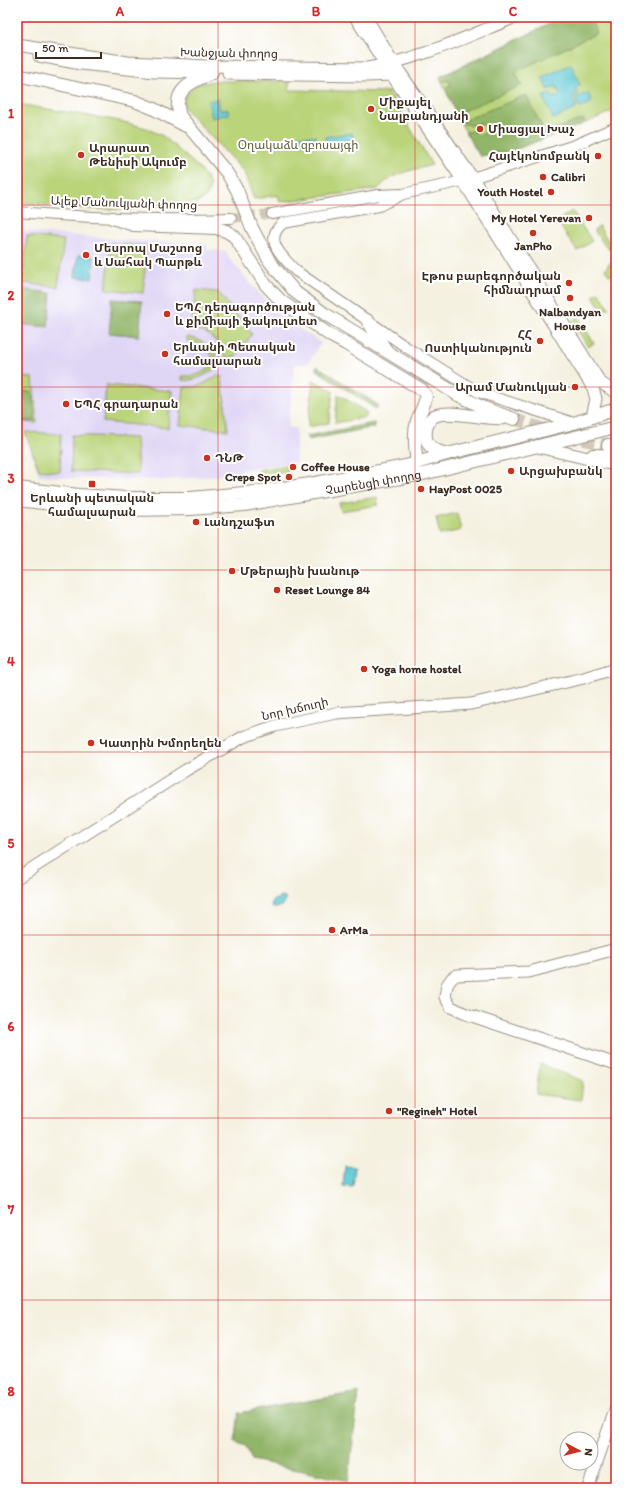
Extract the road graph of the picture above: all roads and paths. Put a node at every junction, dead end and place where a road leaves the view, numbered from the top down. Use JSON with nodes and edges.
{"nodes":[{"id":1,"x":355,"y":17,"type":"edge"},
{"id":2,"x":366,"y":17,"type":"edge"},
{"id":3,"x":516,"y":17,"type":"edge"},
{"id":4,"x":17,"y":45,"type":"edge"},
{"id":5,"x":17,"y":51,"type":"edge"},
{"id":6,"x":389,"y":64,"type":"junction"},
{"id":7,"x":212,"y":73,"type":"junction"},
{"id":8,"x":17,"y":75,"type":"edge"},
{"id":9,"x":392,"y":75,"type":"junction"},
{"id":10,"x":616,"y":127,"type":"edge"},
{"id":11,"x":189,"y":128,"type":"junction"},
{"id":12,"x":467,"y":179,"type":"junction"},
{"id":13,"x":403,"y":194,"type":"junction"},
{"id":14,"x":17,"y":212,"type":"edge"},
{"id":15,"x":272,"y":214,"type":"tunnel mouth"},
{"id":16,"x":112,"y":218,"type":"junction"},
{"id":17,"x":231,"y":218,"type":"tunnel mouth"},
{"id":18,"x":367,"y":320,"type":"junction"},
{"id":19,"x":346,"y":344,"type":"junction"},
{"id":20,"x":388,"y":353,"type":"junction"},
{"id":21,"x":616,"y":393,"type":"edge"},
{"id":22,"x":616,"y":409,"type":"edge"},
{"id":23,"x":592,"y":417,"type":"junction"},
{"id":24,"x":574,"y":423,"type":"junction"},
{"id":25,"x":616,"y":427,"type":"edge"},
{"id":26,"x":537,"y":446,"type":"junction"},
{"id":27,"x":447,"y":454,"type":"junction"},
{"id":28,"x":574,"y":455,"type":"junction"},
{"id":29,"x":616,"y":456,"type":"edge"},
{"id":30,"x":417,"y":463,"type":"junction"},
{"id":31,"x":616,"y":465,"type":"edge"},
{"id":32,"x":17,"y":488,"type":"edge"},
{"id":33,"x":17,"y":500,"type":"edge"},
{"id":34,"x":127,"y":504,"type":"junction"},
{"id":35,"x":616,"y":668,"type":"edge"},
{"id":36,"x":17,"y":878,"type":"edge"},
{"id":37,"x":616,"y":949,"type":"edge"},
{"id":38,"x":616,"y":1064,"type":"edge"},
{"id":39,"x":616,"y":1407,"type":"edge"},
{"id":40,"x":588,"y":1488,"type":"edge"}],
"edges":[{"from":1,"to":6,"type":"main road"},
{"from":2,"to":6,"type":"main road"},
{"from":3,"to":6,"type":"main road","name":"Խանջյան փողոց"},
{"from":4,"to":6,"type":"main road","name":"Խանջյան փողոց"},
{"from":5,"to":7,"type":"main road","name":"Խանջյան փողոց"},
{"from":6,"to":9,"type":"main road"},
{"from":6,"to":12,"type":"main road"},
{"from":7,"to":9,"type":"main road","name":"Խանջյան փողոց"},
{"from":7,"to":11,"type":"main road"},
{"from":8,"to":11,"type":"main road"},
{"from":9,"to":12,"type":"main road"},
{"from":10,"to":12,"type":"street"},
{"from":11,"to":20,"type":"main road"},
{"from":12,"to":13,"type":"street"},
{"from":12,"to":21,"type":"main road"},
{"from":12,"to":23,"type":"main road"},
{"from":13,"to":15,"type":"street"},
{"from":13,"to":18,"type":"street"},
{"from":14,"to":16,"type":"street","name":"Ալեք Մանուկյանի փողոց"},
{"from":16,"to":17,"type":"street","name":"Ալեք Մանուկյանի փողոց"},
{"from":16,"to":19,"type":"main road"},
{"from":18,"to":20,"type":"main road"},
{"from":18,"to":24,"type":"street"},
{"from":19,"to":20,"type":"main road"},
{"from":19,"to":30,"type":"main road"},
{"from":20,"to":27,"type":"main road"},
{"from":22,"to":23,"type":"main road","name":"Չարենցի փողոց"},
{"from":23,"to":24,"type":"main road","name":"Չարենցի փողոց"},
{"from":24,"to":27,"type":"main road","name":"Չարենցի փողոց"},
{"from":25,"to":26,"type":"main road","name":"Չարենցի փողոց"},
{"from":26,"to":28,"type":"main road"},
{"from":26,"to":34,"type":"main road","name":"Չարենցի փողոց"},
{"from":27,"to":30,"type":"main road","name":"Չարենցի փողոց"},
{"from":28,"to":29,"type":"main road"},
{"from":28,"to":31,"type":"main road"},
{"from":30,"to":34,"type":"main road","name":"Չարենցի փողոց"},
{"from":32,"to":34,"type":"main road","name":"Չարենցի փողոց"},
{"from":33,"to":34,"type":"main road","name":"Չարենցի փողոց"},
{"from":35,"to":36,"type":"main road","name":"Նոր խճուղի"},
{"from":37,"to":38,"type":"main road"},
{"from":39,"to":40,"type":"main road"}]}
